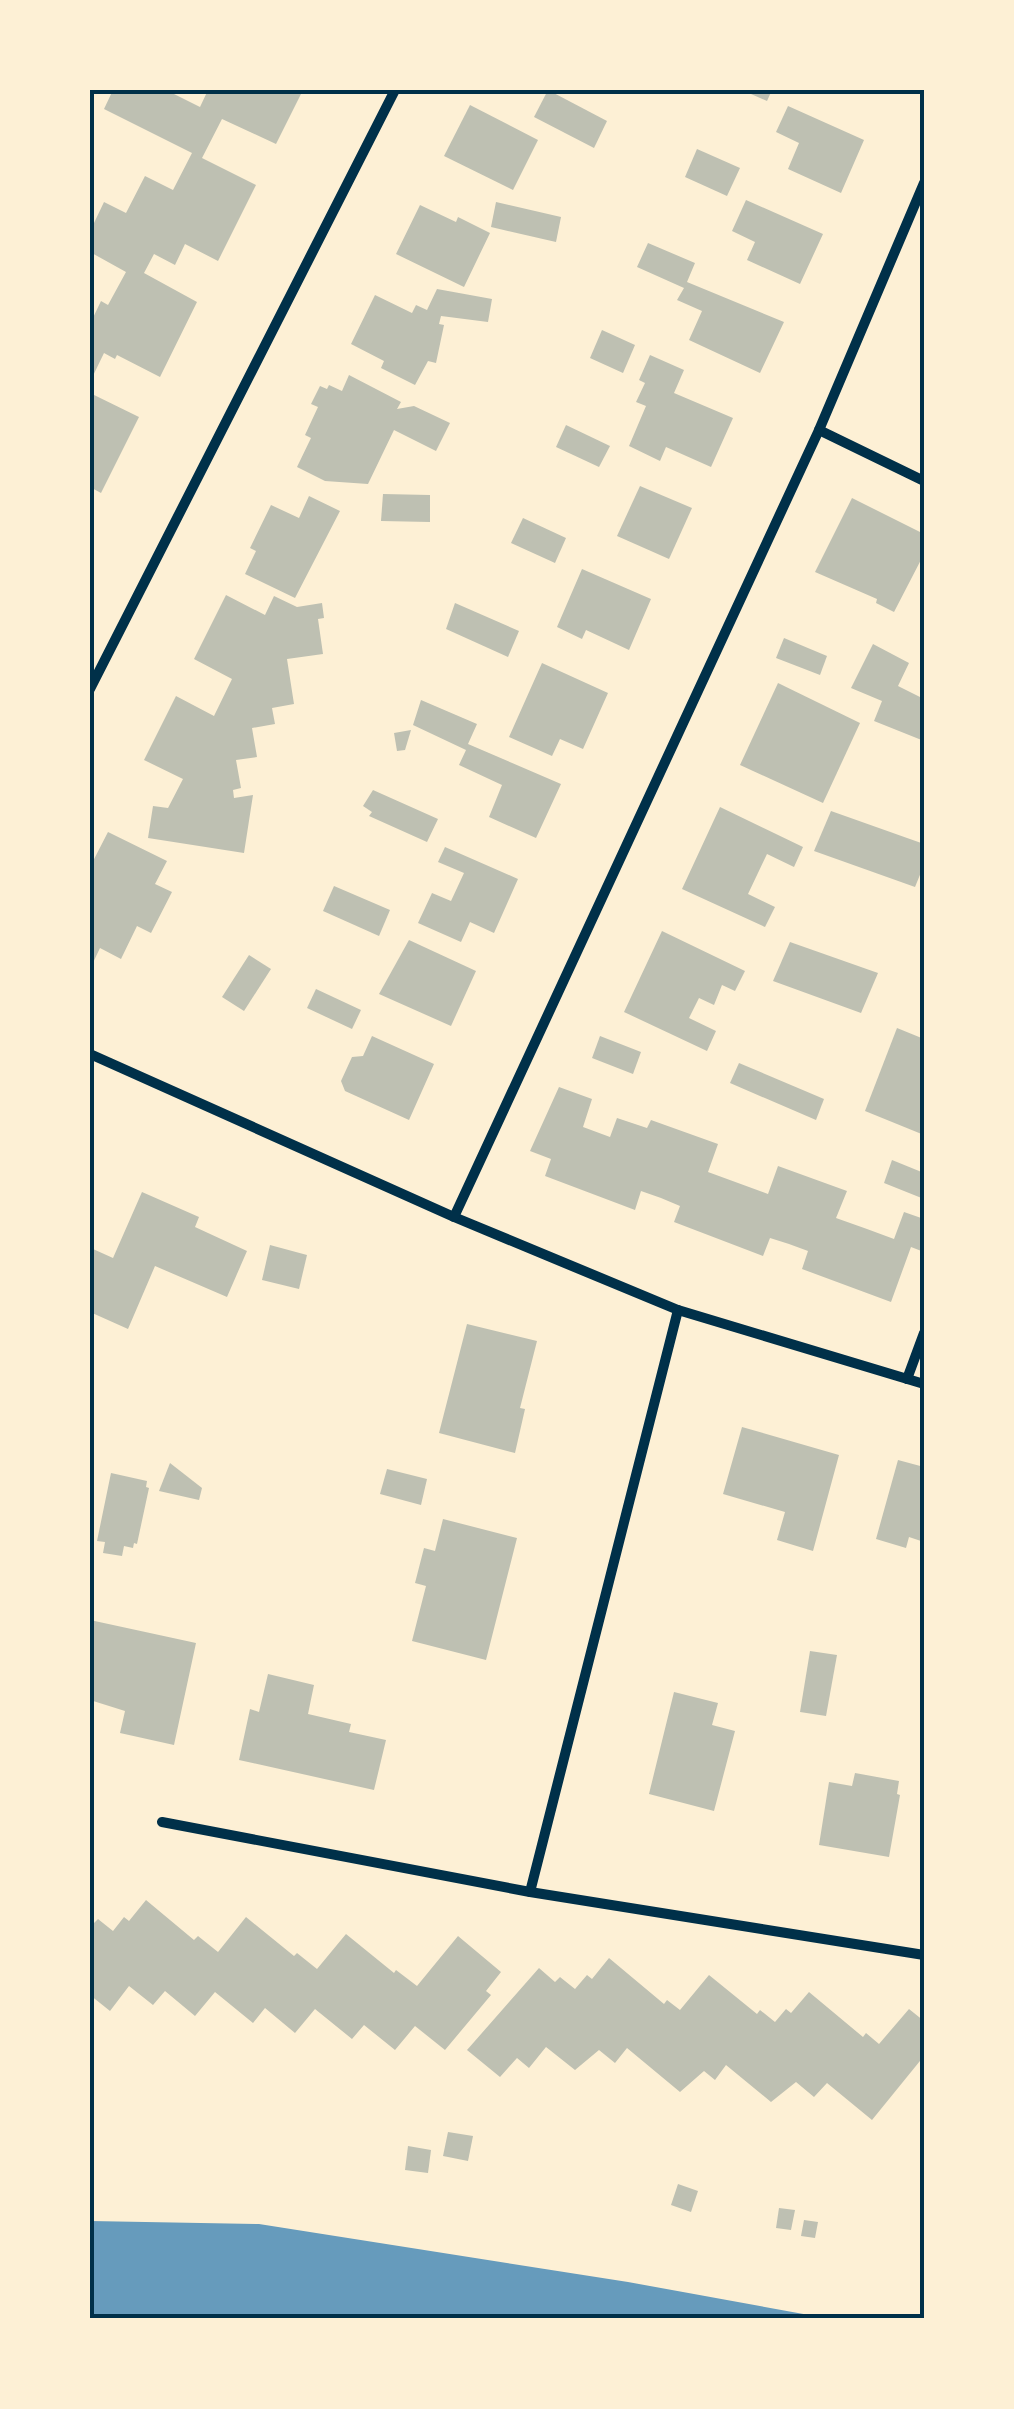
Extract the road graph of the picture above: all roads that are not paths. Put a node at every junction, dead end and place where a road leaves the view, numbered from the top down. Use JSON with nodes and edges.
{"nodes":[{"id":1,"x":395,"y":90,"type":"edge"},
{"id":2,"x":924,"y":183,"type":"edge"},
{"id":3,"x":819,"y":430,"type":"junction"},
{"id":4,"x":924,"y":481,"type":"edge"},
{"id":5,"x":90,"y":689,"type":"edge"},
{"id":6,"x":90,"y":1054,"type":"edge"},
{"id":7,"x":454,"y":1217,"type":"junction"},
{"id":8,"x":678,"y":1310,"type":"junction"},
{"id":9,"x":924,"y":1333,"type":"edge"},
{"id":10,"x":907,"y":1379,"type":"junction"},
{"id":11,"x":924,"y":1384,"type":"edge"},
{"id":12,"x":162,"y":1822,"type":"dead end"},
{"id":13,"x":530,"y":1892,"type":"junction"},
{"id":14,"x":924,"y":1956,"type":"edge"}],
"edges":[{"from":1,"to":5,"type":"street"},
{"from":2,"to":3,"type":"street"},
{"from":3,"to":4,"type":"street"},
{"from":3,"to":7,"type":"street"},
{"from":6,"to":7,"type":"street"},
{"from":7,"to":8,"type":"street"},
{"from":8,"to":10,"type":"street"},
{"from":8,"to":13,"type":"street"},
{"from":9,"to":10,"type":"street"},
{"from":10,"to":11,"type":"street"},
{"from":12,"to":13,"type":"street"},
{"from":13,"to":14,"type":"street"}]}
